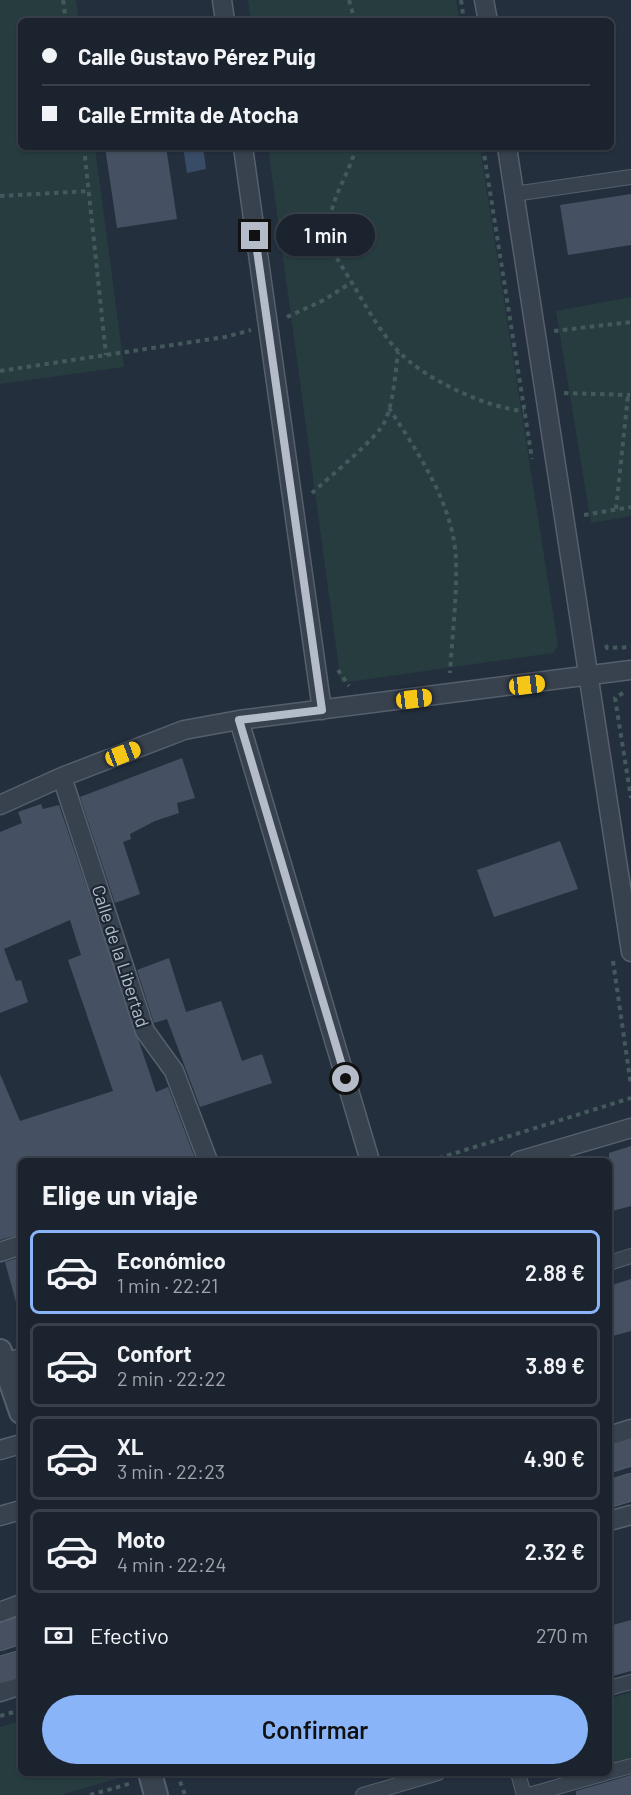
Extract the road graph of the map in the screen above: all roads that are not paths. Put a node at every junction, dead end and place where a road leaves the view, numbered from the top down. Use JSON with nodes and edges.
{"nodes":[{"id":1,"x":222,"y":0,"type":"edge"},
{"id":2,"x":484,"y":0,"type":"edge"},
{"id":3,"x":225,"y":18,"type":"edge"},
{"id":4,"x":487,"y":18,"type":"edge"},
{"id":5,"x":243,"y":150,"type":"edge"},
{"id":6,"x":507,"y":150,"type":"edge"},
{"id":7,"x":631,"y":177,"type":"edge"},
{"id":8,"x":514,"y":194,"type":"junction"},
{"id":9,"x":631,"y":670,"type":"edge"},
{"id":10,"x":589,"y":677,"type":"junction"},
{"id":11,"x":322,"y":710,"type":"junction"},
{"id":12,"x":239,"y":720,"type":"junction"},
{"id":13,"x":62,"y":777,"type":"junction"},
{"id":14,"x":0,"y":805,"type":"edge"},
{"id":15,"x":631,"y":952,"type":"edge"},
{"id":16,"x":631,"y":1128,"type":"edge"},
{"id":17,"x":207,"y":1158,"type":"edge"},
{"id":18,"x":369,"y":1158,"type":"edge"},
{"id":19,"x":529,"y":1158,"type":"edge"},
{"id":20,"x":18,"y":1246,"type":"edge"},
{"id":21,"x":0,"y":1252,"type":"edge"},
{"id":22,"x":631,"y":1256,"type":"edge"},
{"id":23,"x":612,"y":1262,"type":"edge"},
{"id":24,"x":6,"y":1359,"type":"edge"},
{"id":25,"x":18,"y":1401,"type":"edge"},
{"id":26,"x":631,"y":1429,"type":"edge"},
{"id":27,"x":612,"y":1435,"type":"edge"},
{"id":28,"x":18,"y":1445,"type":"edge"},
{"id":29,"x":0,"y":1450,"type":"edge"},
{"id":30,"x":631,"y":1452,"type":"edge"},
{"id":31,"x":612,"y":1458,"type":"edge"},
{"id":32,"x":631,"y":1487,"type":"edge"},
{"id":33,"x":612,"y":1493,"type":"edge"},
{"id":34,"x":18,"y":1511,"type":"edge"},
{"id":35,"x":631,"y":1515,"type":"edge"},
{"id":36,"x":0,"y":1516,"type":"edge"},
{"id":37,"x":612,"y":1520,"type":"edge"},
{"id":38,"x":18,"y":1605,"type":"edge"},
{"id":39,"x":0,"y":1612,"type":"edge"},
{"id":40,"x":18,"y":1631,"type":"edge"},
{"id":41,"x":0,"y":1637,"type":"edge"},
{"id":42,"x":18,"y":1665,"type":"edge"},
{"id":43,"x":0,"y":1670,"type":"edge"},
{"id":44,"x":631,"y":1682,"type":"edge"},
{"id":45,"x":18,"y":1687,"type":"edge"},
{"id":46,"x":612,"y":1687,"type":"edge"},
{"id":47,"x":0,"y":1692,"type":"edge"},
{"id":48,"x":631,"y":1766,"type":"edge"},
{"id":49,"x":612,"y":1772,"type":"edge"},
{"id":50,"x":428,"y":1776,"type":"edge"},
{"id":51,"x":519,"y":1776,"type":"edge"},
{"id":52,"x":597,"y":1776,"type":"edge"},
{"id":53,"x":141,"y":1778,"type":"edge"},
{"id":54,"x":156,"y":1795,"type":"edge"},
{"id":55,"x":363,"y":1795,"type":"edge"},
{"id":56,"x":524,"y":1795,"type":"edge"},
{"id":57,"x":529,"y":1795,"type":"edge"}],
"edges":[{"from":1,"to":3,"type":"street"},
{"from":2,"to":4,"type":"street"},
{"from":5,"to":11,"type":"street"},
{"from":6,"to":8,"type":"street"},
{"from":7,"to":8,"type":"street"},
{"from":8,"to":10,"type":"street"},
{"from":9,"to":10,"type":"street"},
{"from":10,"to":11,"type":"street"},
{"from":10,"to":15,"type":"street"},
{"from":11,"to":12,"type":"street"},
{"from":12,"to":13,"type":"street"},
{"from":12,"to":18,"type":"street"},
{"from":13,"to":14,"type":"street"},
{"from":13,"to":17,"type":"street","name":"Calle de la Libertad"},
{"from":16,"to":19,"type":"street"},
{"from":20,"to":21,"type":"street"},
{"from":22,"to":23,"type":"street"},
{"from":24,"to":25,"type":"street"},
{"from":26,"to":27,"type":"street"},
{"from":28,"to":29,"type":"street"},
{"from":30,"to":31,"type":"main road"},
{"from":32,"to":33,"type":"main road"},
{"from":34,"to":36,"type":"street"},
{"from":35,"to":37,"type":"street"},
{"from":38,"to":39,"type":"street"},
{"from":40,"to":41,"type":"main road"},
{"from":42,"to":43,"type":"main road"},
{"from":44,"to":46,"type":"street"},
{"from":45,"to":47,"type":"street"},
{"from":48,"to":49,"type":"street"},
{"from":50,"to":55,"type":"street"},
{"from":51,"to":56,"type":"street"},
{"from":52,"to":57,"type":"street"},
{"from":53,"to":54,"type":"street"}]}
